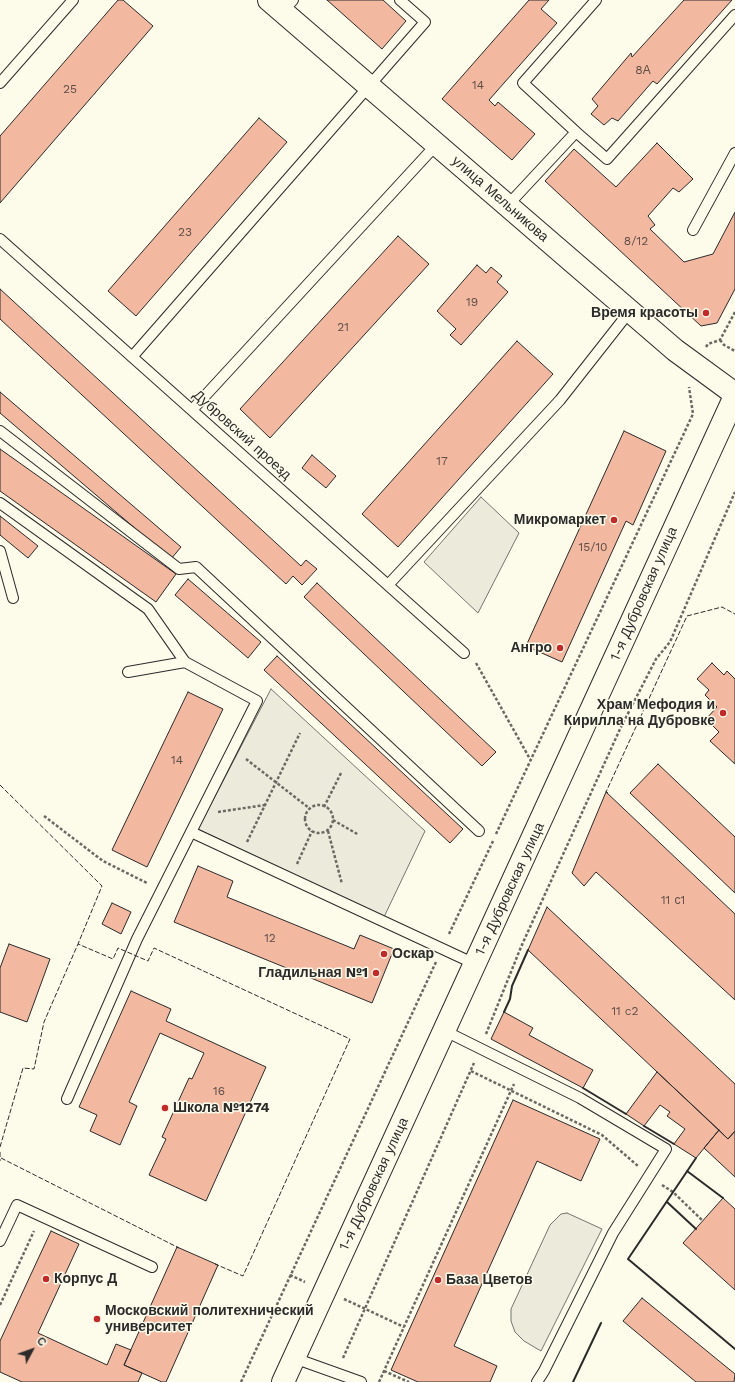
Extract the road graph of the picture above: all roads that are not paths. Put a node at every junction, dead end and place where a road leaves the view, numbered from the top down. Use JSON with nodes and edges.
{"nodes":[{"id":1,"x":73,"y":0,"type":"edge"},
{"id":2,"x":400,"y":0,"type":"edge"},
{"id":3,"x":596,"y":0,"type":"edge"},
{"id":4,"x":281,"y":4,"type":"edge"},
{"id":5,"x":735,"y":15,"type":"edge"},
{"id":6,"x":0,"y":83,"type":"edge"},
{"id":7,"x":368,"y":86,"type":"junction"},
{"id":8,"x":576,"y":132,"type":"junction"},
{"id":9,"x":436,"y":145,"type":"junction"},
{"id":10,"x":735,"y":153,"type":"edge"},
{"id":11,"x":507,"y":206,"type":"junction"},
{"id":12,"x":693,"y":230,"type":"dead end"},
{"id":13,"x":0,"y":239,"type":"edge"},
{"id":14,"x":630,"y":312,"type":"junction"},
{"id":15,"x":132,"y":357,"type":"junction"},
{"id":16,"x":735,"y":395,"type":"edge"},
{"id":17,"x":192,"y":410,"type":"junction"},
{"id":18,"x":0,"y":431,"type":"edge"},
{"id":19,"x":0,"y":503,"type":"edge"},
{"id":20,"x":0,"y":551,"type":"edge"},
{"id":21,"x":388,"y":585,"type":"junction"},
{"id":22,"x":13,"y":598,"type":"dead end"},
{"id":23,"x":464,"y":653,"type":"dead end"},
{"id":24,"x":185,"y":662,"type":"junction"},
{"id":25,"x":128,"y":672,"type":"dead end"},
{"id":26,"x":479,"y":831,"type":"dead end"},
{"id":27,"x":191,"y":832,"type":"junction"},
{"id":28,"x":475,"y":964,"type":"junction"},
{"id":29,"x":445,"y":1031,"type":"junction"},
{"id":30,"x":66,"y":1099,"type":"dead end"},
{"id":31,"x":0,"y":1241,"type":"edge"},
{"id":32,"x":152,"y":1267,"type":"dead end"},
{"id":33,"x":294,"y":1358,"type":"junction"},
{"id":34,"x":283,"y":1382,"type":"edge"},
{"id":35,"x":361,"y":1382,"type":"edge"},
{"id":36,"x":537,"y":1382,"type":"edge"}],
"edges":[{"from":1,"to":6,"type":"lane"},
{"from":2,"to":7,"type":"lane"},
{"from":3,"to":8,"type":"lane"},
{"from":4,"to":7,"type":"main road","name":"улица Мельникова"},
{"from":5,"to":8,"type":"lane"},
{"from":7,"to":9,"type":"main road","name":"улица Мельникова"},
{"from":7,"to":15,"type":"lane"},
{"from":8,"to":11,"type":"lane"},
{"from":9,"to":11,"type":"main road","name":"улица Мельникова"},
{"from":9,"to":17,"type":"lane"},
{"from":10,"to":12,"type":"lane"},
{"from":11,"to":14,"type":"main road","name":"улица Мельникова"},
{"from":13,"to":15,"type":"lane","name":"Дубровский проезд"},
{"from":14,"to":16,"type":"main road","name":"улица Мельникова"},
{"from":14,"to":21,"type":"lane"},
{"from":15,"to":17,"type":"lane","name":"Дубровский проезд"},
{"from":16,"to":28,"type":"main road","name":"1-я Дубровская улица"},
{"from":17,"to":21,"type":"lane","name":"Дубровский проезд"},
{"from":18,"to":26,"type":"lane"},
{"from":19,"to":24,"type":"lane"},
{"from":20,"to":22,"type":"lane"},
{"from":21,"to":23,"type":"lane","name":"Дубровский проезд"},
{"from":24,"to":25,"type":"lane"},
{"from":24,"to":27,"type":"lane"},
{"from":27,"to":28,"type":"lane"},
{"from":27,"to":30,"type":"lane"},
{"from":28,"to":29,"type":"main road","name":"1-я Дубровская улица"},
{"from":29,"to":33,"type":"main road","name":"1-я Дубровская улица"},
{"from":29,"to":36,"type":"lane"},
{"from":31,"to":32,"type":"lane"},
{"from":33,"to":34,"type":"main road","name":"1-я Дубровская улица"},
{"from":33,"to":35,"type":"lane"}]}
